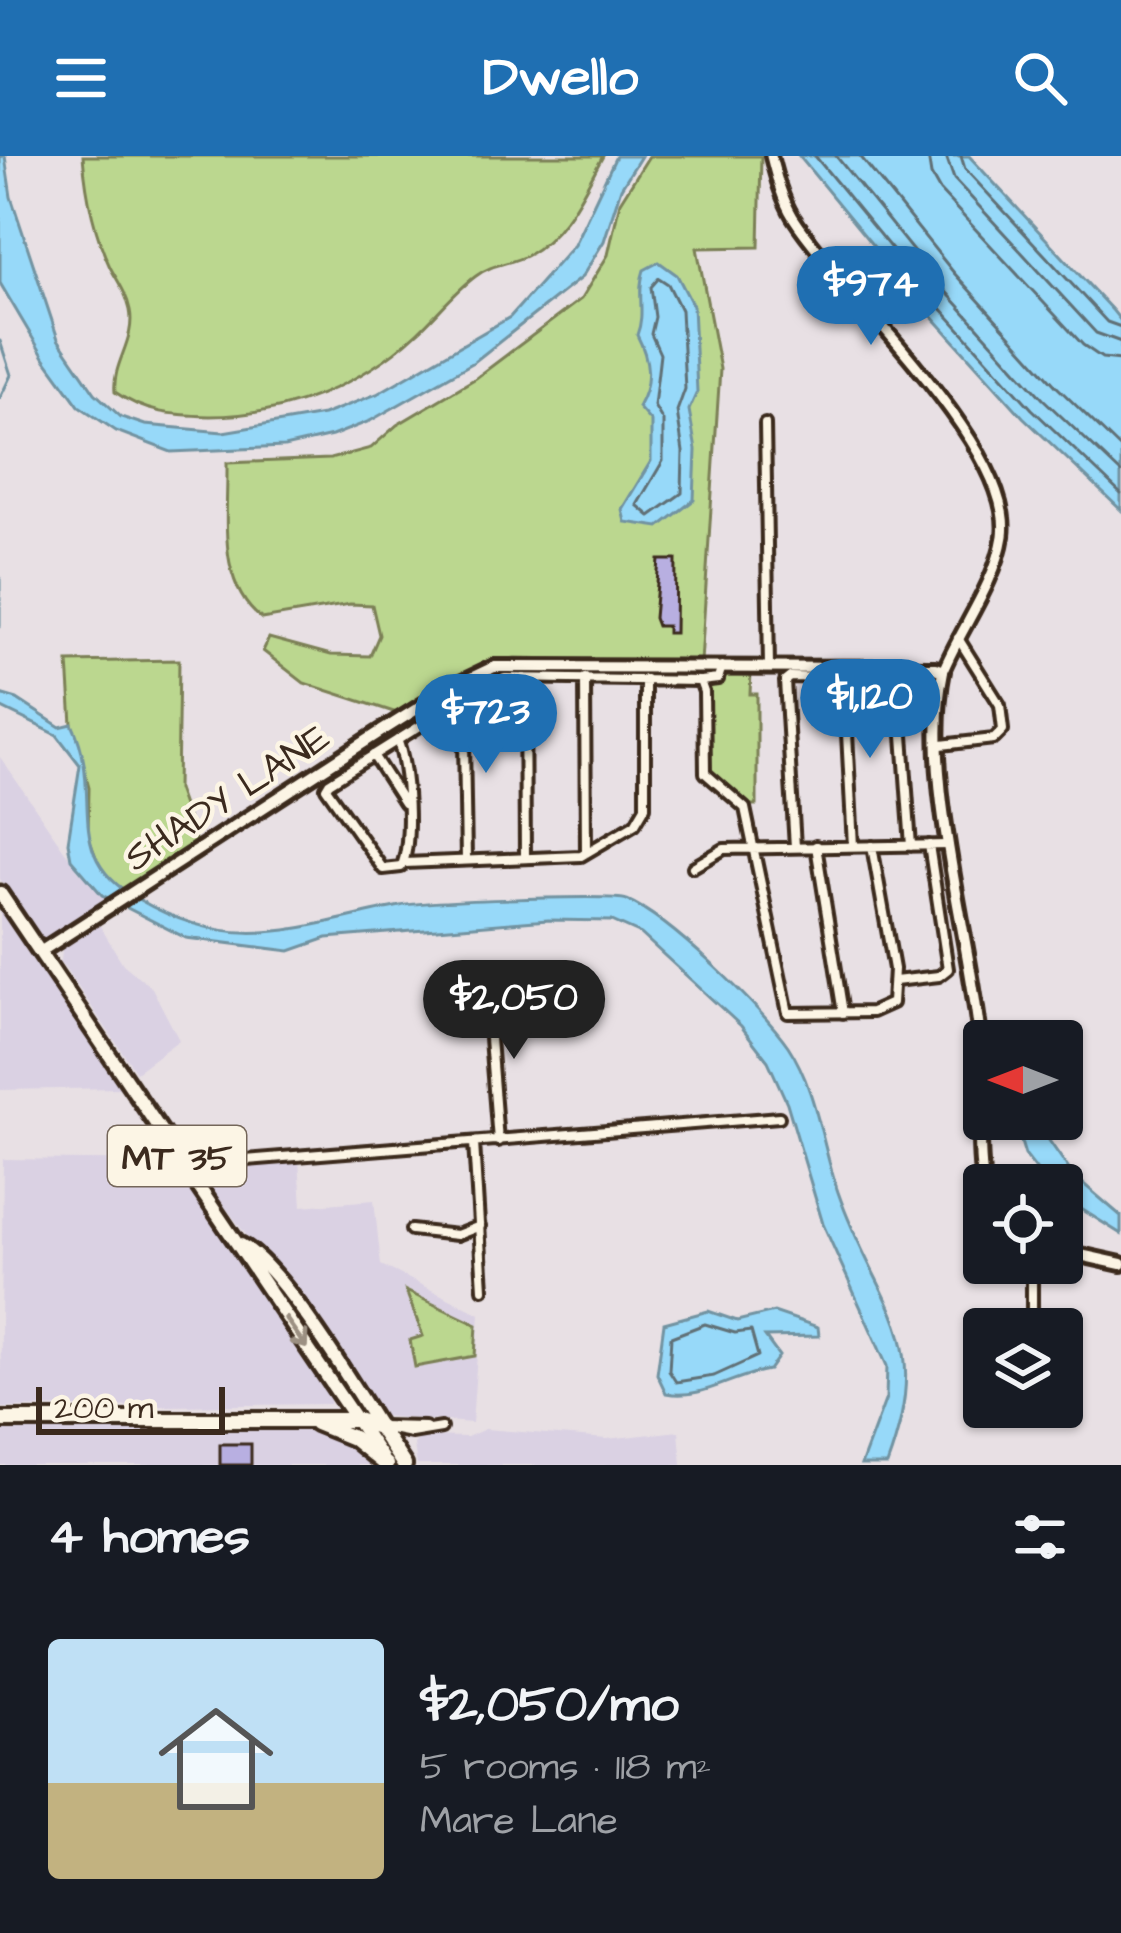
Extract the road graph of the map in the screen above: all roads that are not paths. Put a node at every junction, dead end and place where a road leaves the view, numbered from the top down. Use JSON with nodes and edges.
{"nodes":[{"id":1,"x":771,"y":156,"type":"edge"},
{"id":2,"x":764,"y":424,"type":"dead end"},
{"id":3,"x":958,"y":638,"type":"junction"},
{"id":4,"x":769,"y":666,"type":"junction"},
{"id":5,"x":722,"y":667,"type":"junction"},
{"id":6,"x":943,"y":670,"type":"junction"},
{"id":7,"x":844,"y":677,"type":"junction"},
{"id":8,"x":524,"y":678,"type":"junction"},
{"id":9,"x":585,"y":678,"type":"junction"},
{"id":10,"x":645,"y":679,"type":"junction"},
{"id":11,"x":700,"y":681,"type":"junction"},
{"id":12,"x":454,"y":705,"type":"junction"},
{"id":13,"x":377,"y":734,"type":"junction"},
{"id":14,"x":397,"y":740,"type":"junction"},
{"id":15,"x":941,"y":745,"type":"junction"},
{"id":16,"x":385,"y":748,"type":"junction"},
{"id":17,"x":373,"y":755,"type":"junction"},
{"id":18,"x":404,"y":805,"type":"junction"},
{"id":19,"x":911,"y":845,"type":"junction"},
{"id":20,"x":929,"y":845,"type":"junction"},
{"id":21,"x":950,"y":845,"type":"junction"},
{"id":22,"x":816,"y":846,"type":"junction"},
{"id":23,"x":853,"y":846,"type":"junction"},
{"id":24,"x":872,"y":846,"type":"junction"},
{"id":25,"x":755,"y":847,"type":"junction"},
{"id":26,"x":795,"y":847,"type":"junction"},
{"id":27,"x":586,"y":854,"type":"junction"},
{"id":28,"x":525,"y":858,"type":"junction"},
{"id":29,"x":466,"y":860,"type":"junction"},
{"id":30,"x":404,"y":863,"type":"junction"},
{"id":31,"x":694,"y":867,"type":"dead end"},
{"id":32,"x":0,"y":893,"type":"edge"},
{"id":33,"x":40,"y":952,"type":"junction"},
{"id":34,"x":895,"y":981,"type":"junction"},
{"id":35,"x":486,"y":987,"type":"dead end"},
{"id":36,"x":843,"y":1013,"type":"junction"},
{"id":37,"x":779,"y":1117,"type":"dead end"},
{"id":38,"x":498,"y":1141,"type":"junction"},
{"id":39,"x":474,"y":1143,"type":"junction"},
{"id":40,"x":984,"y":1164,"type":"edge"},
{"id":41,"x":188,"y":1171,"type":"junction"},
{"id":42,"x":481,"y":1225,"type":"junction"},
{"id":43,"x":411,"y":1230,"type":"dead end"},
{"id":44,"x":240,"y":1244,"type":"junction"},
{"id":45,"x":1083,"y":1256,"type":"edge"},
{"id":46,"x":1121,"y":1264,"type":"edge"},
{"id":47,"x":483,"y":1288,"type":"dead end"},
{"id":48,"x":307,"y":1418,"type":"junction"},
{"id":49,"x":0,"y":1420,"type":"edge"},
{"id":50,"x":357,"y":1420,"type":"junction"},
{"id":51,"x":379,"y":1426,"type":"junction"},
{"id":52,"x":403,"y":1432,"type":"junction"},
{"id":53,"x":390,"y":1458,"type":"edge"},
{"id":54,"x":404,"y":1465,"type":"edge"}],
"edges":[{"from":1,"to":3,"type":"street"},
{"from":2,"to":4,"type":"street"},
{"from":3,"to":6,"type":"street"},
{"from":3,"to":15,"type":"street"},
{"from":4,"to":5,"type":"main road","name":"SHADY LANE"},
{"from":4,"to":6,"type":"main road","name":"SHADY LANE"},
{"from":5,"to":11,"type":"street"},
{"from":5,"to":13,"type":"main road","name":"SHADY LANE"},
{"from":6,"to":15,"type":"main road"},
{"from":7,"to":19,"type":"street"},
{"from":7,"to":23,"type":"street"},
{"from":7,"to":26,"type":"street"},
{"from":8,"to":9,"type":"street"},
{"from":8,"to":12,"type":"street"},
{"from":8,"to":28,"type":"street"},
{"from":9,"to":10,"type":"street"},
{"from":9,"to":27,"type":"street"},
{"from":10,"to":11,"type":"street"},
{"from":10,"to":27,"type":"street"},
{"from":11,"to":25,"type":"street"},
{"from":12,"to":14,"type":"street"},
{"from":12,"to":29,"type":"street"},
{"from":13,"to":16,"type":"street"},
{"from":13,"to":33,"type":"main road","name":"SHADY LANE"},
{"from":14,"to":16,"type":"street"},
{"from":14,"to":18,"type":"street"},
{"from":15,"to":21,"type":"main road"},
{"from":16,"to":17,"type":"street"},
{"from":17,"to":18,"type":"street"},
{"from":17,"to":30,"type":"street"},
{"from":18,"to":30,"type":"street"},
{"from":19,"to":20,"type":"street"},
{"from":19,"to":24,"type":"street"},
{"from":20,"to":21,"type":"street"},
{"from":20,"to":34,"type":"street"},
{"from":21,"to":40,"type":"main road"},
{"from":22,"to":23,"type":"street"},
{"from":22,"to":26,"type":"street"},
{"from":22,"to":36,"type":"street"},
{"from":23,"to":24,"type":"street"},
{"from":24,"to":34,"type":"street"},
{"from":25,"to":26,"type":"street"},
{"from":25,"to":31,"type":"street"},
{"from":25,"to":36,"type":"street"},
{"from":27,"to":28,"type":"street"},
{"from":28,"to":29,"type":"street"},
{"from":29,"to":30,"type":"street"},
{"from":32,"to":33,"type":"main road","number":"MT 35"},
{"from":33,"to":41,"type":"main road","number":"MT 35"},
{"from":34,"to":36,"type":"street"},
{"from":35,"to":38,"type":"street"},
{"from":37,"to":38,"type":"street"},
{"from":38,"to":39,"type":"street"},
{"from":39,"to":41,"type":"street"},
{"from":39,"to":42,"type":"street"},
{"from":41,"to":44,"type":"main road","number":"MT 35"},
{"from":42,"to":43,"type":"street"},
{"from":42,"to":47,"type":"street"},
{"from":44,"to":50,"type":"main road","number":"MT 35","one_way":true},
{"from":44,"to":51,"type":"main road","number":"MT 35"},
{"from":45,"to":46,"type":"main road"},
{"from":48,"to":49,"type":"highway"},
{"from":48,"to":50,"type":"highway"},
{"from":48,"to":53,"type":"highway"},
{"from":50,"to":51,"type":"highway"},
{"from":50,"to":53,"type":"main road","number":"MT 35"},
{"from":51,"to":52,"type":"street"},
{"from":51,"to":52,"type":"street"},
{"from":51,"to":53,"type":"highway"},
{"from":52,"to":53,"type":"highway"},
{"from":53,"to":54,"type":"highway"}]}
